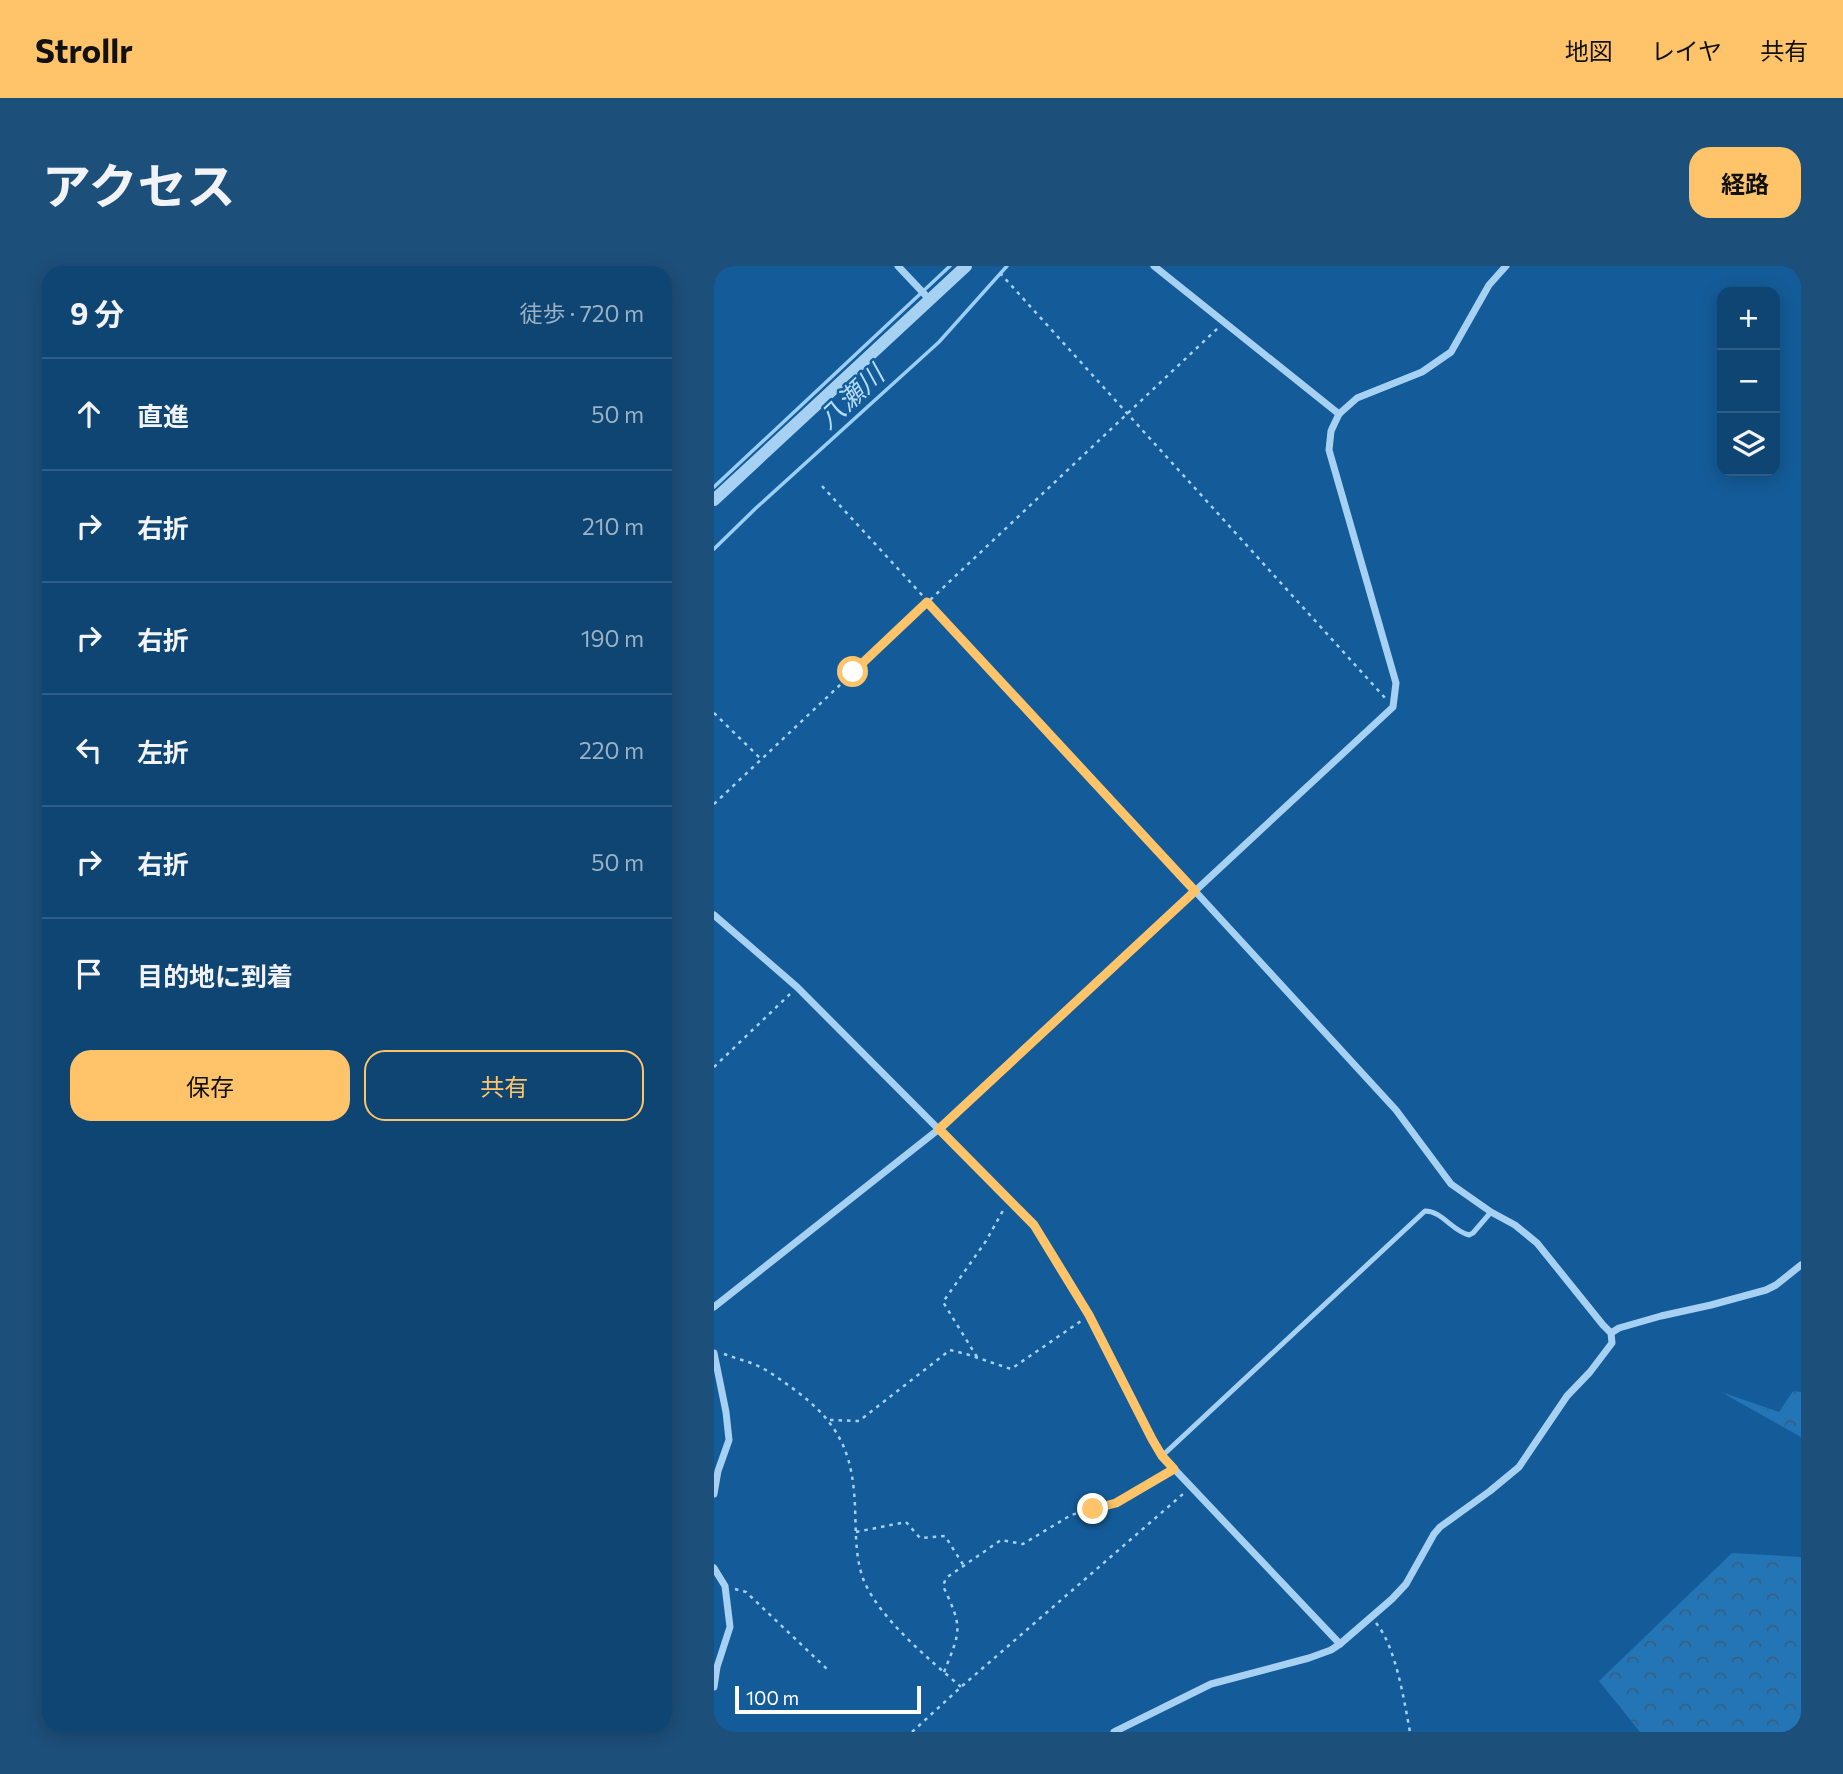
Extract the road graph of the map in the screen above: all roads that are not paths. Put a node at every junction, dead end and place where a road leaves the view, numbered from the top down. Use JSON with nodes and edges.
{"nodes":[{"id":1,"x":898,"y":266,"type":"edge"},
{"id":2,"x":966,"y":266,"type":"edge"},
{"id":3,"x":1154,"y":266,"type":"edge"},
{"id":4,"x":1506,"y":266,"type":"edge"},
{"id":5,"x":930,"y":300,"type":"junction"},
{"id":6,"x":1339,"y":414,"type":"junction"},
{"id":7,"x":714,"y":500,"type":"edge"},
{"id":8,"x":1195,"y":891,"type":"junction"},
{"id":9,"x":714,"y":915,"type":"edge"},
{"id":10,"x":939,"y":1129,"type":"junction"},
{"id":11,"x":1491,"y":1212,"type":"junction"},
{"id":12,"x":1801,"y":1265,"type":"edge"},
{"id":13,"x":714,"y":1307,"type":"edge"},
{"id":14,"x":1611,"y":1333,"type":"junction"},
{"id":15,"x":718,"y":1353,"type":"edge"},
{"id":16,"x":1162,"y":1456,"type":"junction"},
{"id":17,"x":714,"y":1494,"type":"edge"},
{"id":18,"x":714,"y":1568,"type":"edge"},
{"id":19,"x":1340,"y":1644,"type":"junction"},
{"id":20,"x":714,"y":1687,"type":"edge"},
{"id":21,"x":1114,"y":1732,"type":"edge"}],
"edges":[{"from":1,"to":5,"type":"street"},
{"from":2,"to":5,"type":"street"},
{"from":3,"to":6,"type":"street"},
{"from":4,"to":6,"type":"street"},
{"from":5,"to":7,"type":"street"},
{"from":6,"to":8,"type":"street"},
{"from":8,"to":10,"type":"street"},
{"from":8,"to":11,"type":"street"},
{"from":9,"to":10,"type":"street"},
{"from":10,"to":13,"type":"street"},
{"from":10,"to":16,"type":"street"},
{"from":11,"to":14,"type":"street"},
{"from":11,"to":16,"type":"lane"},
{"from":12,"to":14,"type":"street"},
{"from":14,"to":19,"type":"street"},
{"from":15,"to":17,"type":"street"},
{"from":16,"to":19,"type":"street"},
{"from":18,"to":20,"type":"street"},
{"from":19,"to":21,"type":"street"}]}
